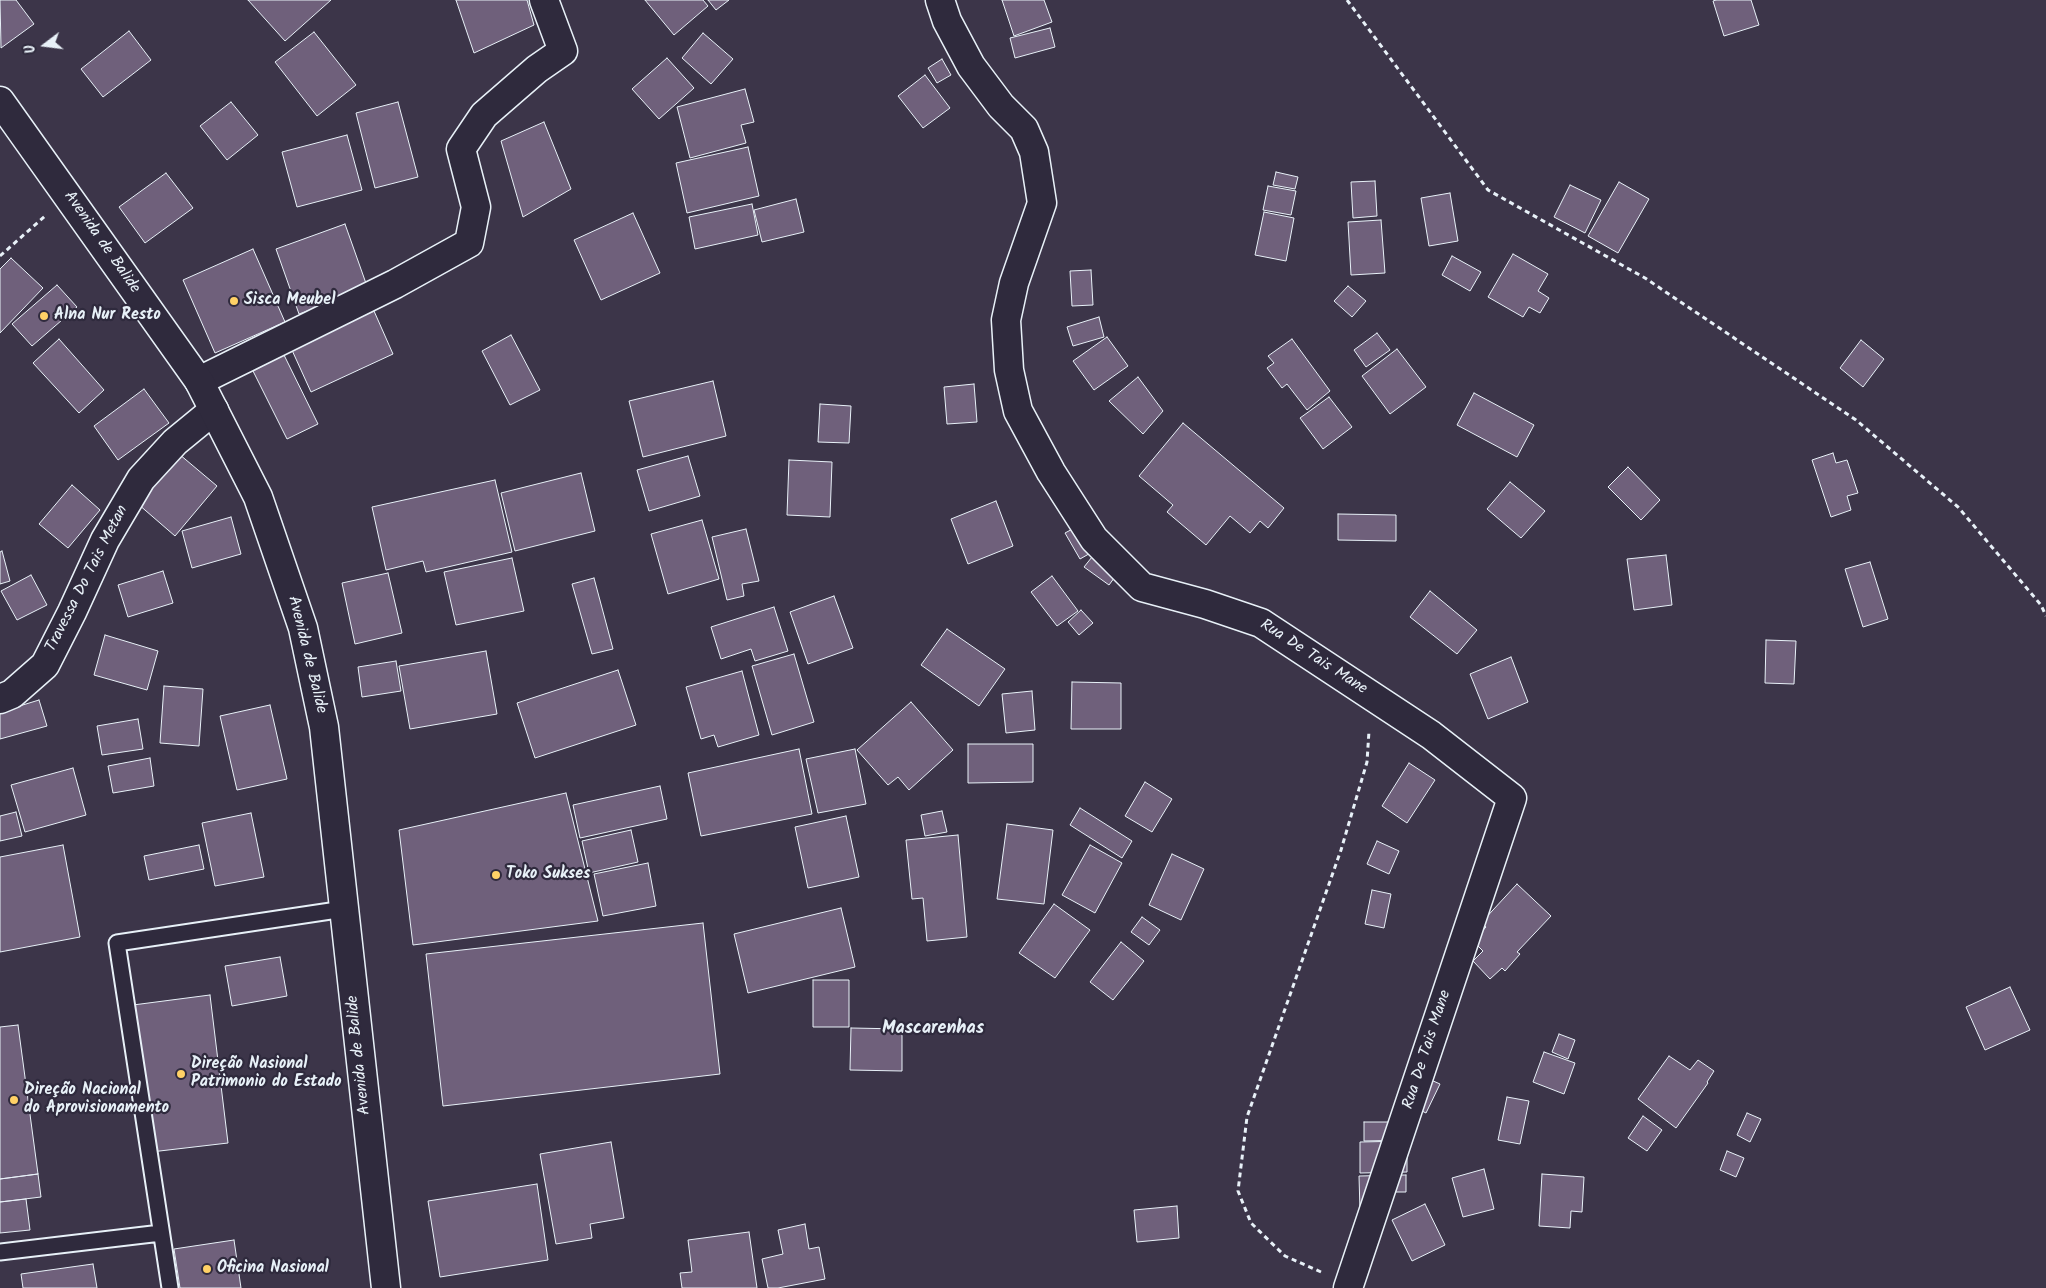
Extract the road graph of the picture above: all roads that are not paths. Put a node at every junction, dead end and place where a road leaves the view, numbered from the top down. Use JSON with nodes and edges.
{"nodes":[{"id":1,"x":544,"y":0,"type":"edge"},
{"id":2,"x":940,"y":0,"type":"edge"},
{"id":3,"x":0,"y":101,"type":"edge"},
{"id":4,"x":199,"y":381,"type":"junction"},
{"id":5,"x":214,"y":410,"type":"junction"},
{"id":6,"x":0,"y":699,"type":"edge"},
{"id":7,"x":344,"y":909,"type":"junction"},
{"id":8,"x":161,"y":1233,"type":"junction"},
{"id":9,"x":0,"y":1252,"type":"edge"},
{"id":10,"x":170,"y":1288,"type":"edge"},
{"id":11,"x":386,"y":1288,"type":"edge"},
{"id":12,"x":1348,"y":1288,"type":"edge"}],
"edges":[{"from":1,"to":4,"type":"street"},
{"from":2,"to":12,"type":"street","name":"Rua De Tais Mane"},
{"from":3,"to":4,"type":"street","name":"Avenida de Balide"},
{"from":4,"to":5,"type":"street","name":"Avenida de Balide"},
{"from":5,"to":6,"type":"street","name":"Travessa Do Tais Metan"},
{"from":5,"to":7,"type":"street","name":"Avenida de Balide"},
{"from":7,"to":8,"type":"lane"},
{"from":7,"to":11,"type":"street","name":"Avenida de Balide"},
{"from":8,"to":9,"type":"lane"},
{"from":8,"to":10,"type":"lane"}]}
